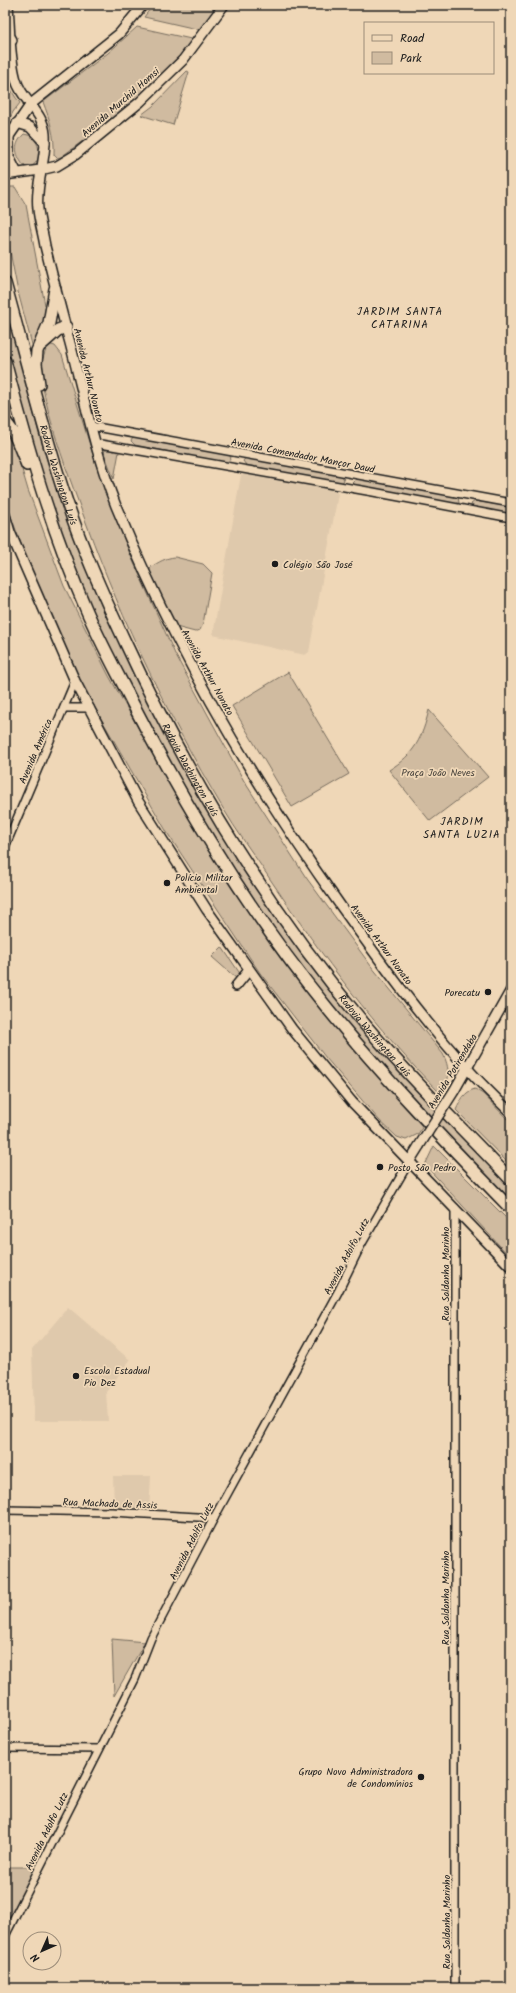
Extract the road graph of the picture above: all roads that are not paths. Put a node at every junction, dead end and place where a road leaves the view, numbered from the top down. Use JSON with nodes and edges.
{"nodes":[{"id":1,"x":8,"y":5,"type":"edge"},
{"id":2,"x":143,"y":5,"type":"edge"},
{"id":3,"x":224,"y":5,"type":"edge"},
{"id":4,"x":8,"y":36,"type":"edge"},
{"id":5,"x":31,"y":104,"type":"junction"},
{"id":6,"x":17,"y":123,"type":"junction"},
{"id":7,"x":7,"y":139,"type":"edge"},
{"id":8,"x":45,"y":143,"type":"junction"},
{"id":9,"x":40,"y":170,"type":"junction"},
{"id":10,"x":17,"y":173,"type":"junction"},
{"id":11,"x":5,"y":175,"type":"edge"},
{"id":12,"x":5,"y":283,"type":"edge"},
{"id":13,"x":55,"y":289,"type":"junction"},
{"id":14,"x":66,"y":327,"type":"junction"},
{"id":15,"x":37,"y":351,"type":"junction"},
{"id":16,"x":5,"y":360,"type":"edge"},
{"id":17,"x":40,"y":414,"type":"junction"},
{"id":18,"x":5,"y":421,"type":"edge"},
{"id":19,"x":91,"y":426,"type":"junction"},
{"id":20,"x":95,"y":443,"type":"junction"},
{"id":21,"x":511,"y":503,"type":"edge"},
{"id":22,"x":48,"y":509,"type":"junction"},
{"id":23,"x":5,"y":515,"type":"edge"},
{"id":24,"x":511,"y":518,"type":"edge"},
{"id":25,"x":75,"y":681,"type":"junction"},
{"id":26,"x":65,"y":708,"type":"junction"},
{"id":27,"x":90,"y":708,"type":"junction"},
{"id":28,"x":5,"y":847,"type":"edge"},
{"id":29,"x":249,"y":970,"type":"junction"},
{"id":30,"x":236,"y":986,"type":"dead end"},
{"id":31,"x":511,"y":990,"type":"edge"},
{"id":32,"x":467,"y":1069,"type":"junction"},
{"id":33,"x":511,"y":1112,"type":"edge"},
{"id":34,"x":409,"y":1162,"type":"junction"},
{"id":35,"x":511,"y":1180,"type":"edge"},
{"id":36,"x":455,"y":1208,"type":"junction"},
{"id":37,"x":511,"y":1209,"type":"edge"},
{"id":38,"x":511,"y":1267,"type":"edge"},
{"id":39,"x":5,"y":1510,"type":"edge"},
{"id":40,"x":214,"y":1518,"type":"junction"},
{"id":41,"x":5,"y":1748,"type":"edge"},
{"id":42,"x":99,"y":1749,"type":"junction"},
{"id":43,"x":5,"y":1936,"type":"edge"},
{"id":44,"x":455,"y":1988,"type":"edge"}],
"edges":[{"from":1,"to":4,"type":"main road"},
{"from":2,"to":5,"type":"main road"},
{"from":3,"to":9,"type":"main road","name":"Avenida Murchid Homsi"},
{"from":4,"to":5,"type":"main road"},
{"from":5,"to":6,"type":"main road"},
{"from":5,"to":8,"type":"main road"},
{"from":6,"to":7,"type":"main road"},
{"from":6,"to":8,"type":"main road"},
{"from":7,"to":10,"type":"main road"},
{"from":8,"to":9,"type":"main road"},
{"from":9,"to":10,"type":"main road","name":"Avenida Murchid Homsi"},
{"from":9,"to":13,"type":"main road","name":"Avenida Arthur Nonato"},
{"from":10,"to":11,"type":"main road","name":"Avenida Murchid Homsi"},
{"from":12,"to":17,"type":"highway","name":"Rodovia Washington Luís"},
{"from":13,"to":14,"type":"main road","name":"Avenida Arthur Nonato"},
{"from":13,"to":15,"type":"highway"},
{"from":14,"to":15,"type":"highway"},
{"from":14,"to":19,"type":"main road","name":"Avenida Arthur Nonato"},
{"from":15,"to":17,"type":"highway"},
{"from":16,"to":22,"type":"highway","name":"Rodovia Washington Luís"},
{"from":17,"to":35,"type":"highway","name":"Rodovia Washington Luís"},
{"from":18,"to":22,"type":"highway"},
{"from":19,"to":20,"type":"main road","name":"Avenida Arthur Nonato"},
{"from":19,"to":21,"type":"street","name":"Avenida Comendador Mançor Daud"},
{"from":20,"to":24,"type":"street"},
{"from":20,"to":32,"type":"main road","name":"Avenida Arthur Nonato"},
{"from":22,"to":37,"type":"highway","name":"Rodovia Washington Luís"},
{"from":23,"to":25,"type":"main road"},
{"from":25,"to":26,"type":"street","name":"Avenida América"},
{"from":25,"to":27,"type":"main road"},
{"from":26,"to":27,"type":"street"},
{"from":26,"to":28,"type":"street","name":"Avenida América"},
{"from":27,"to":29,"type":"main road"},
{"from":29,"to":30,"type":"main road"},
{"from":29,"to":34,"type":"main road"},
{"from":31,"to":32,"type":"main road","name":"Avenida Potirendaba"},
{"from":32,"to":33,"type":"main road","name":"Avenida Arthur Nonato"},
{"from":32,"to":34,"type":"main road","name":"Avenida Potirendaba","bridge":true},
{"from":34,"to":36,"type":"main road"},
{"from":34,"to":40,"type":"street","name":"Avenida Adolfo Lutz"},
{"from":36,"to":38,"type":"main road"},
{"from":36,"to":44,"type":"street","name":"Rua Saldanha Marinho"},
{"from":39,"to":40,"type":"street","name":"Rua Machado de Assis"},
{"from":40,"to":42,"type":"street","name":"Avenida Adolfo Lutz"},
{"from":41,"to":42,"type":"street"},
{"from":42,"to":43,"type":"street","name":"Avenida Adolfo Lutz"}]}
